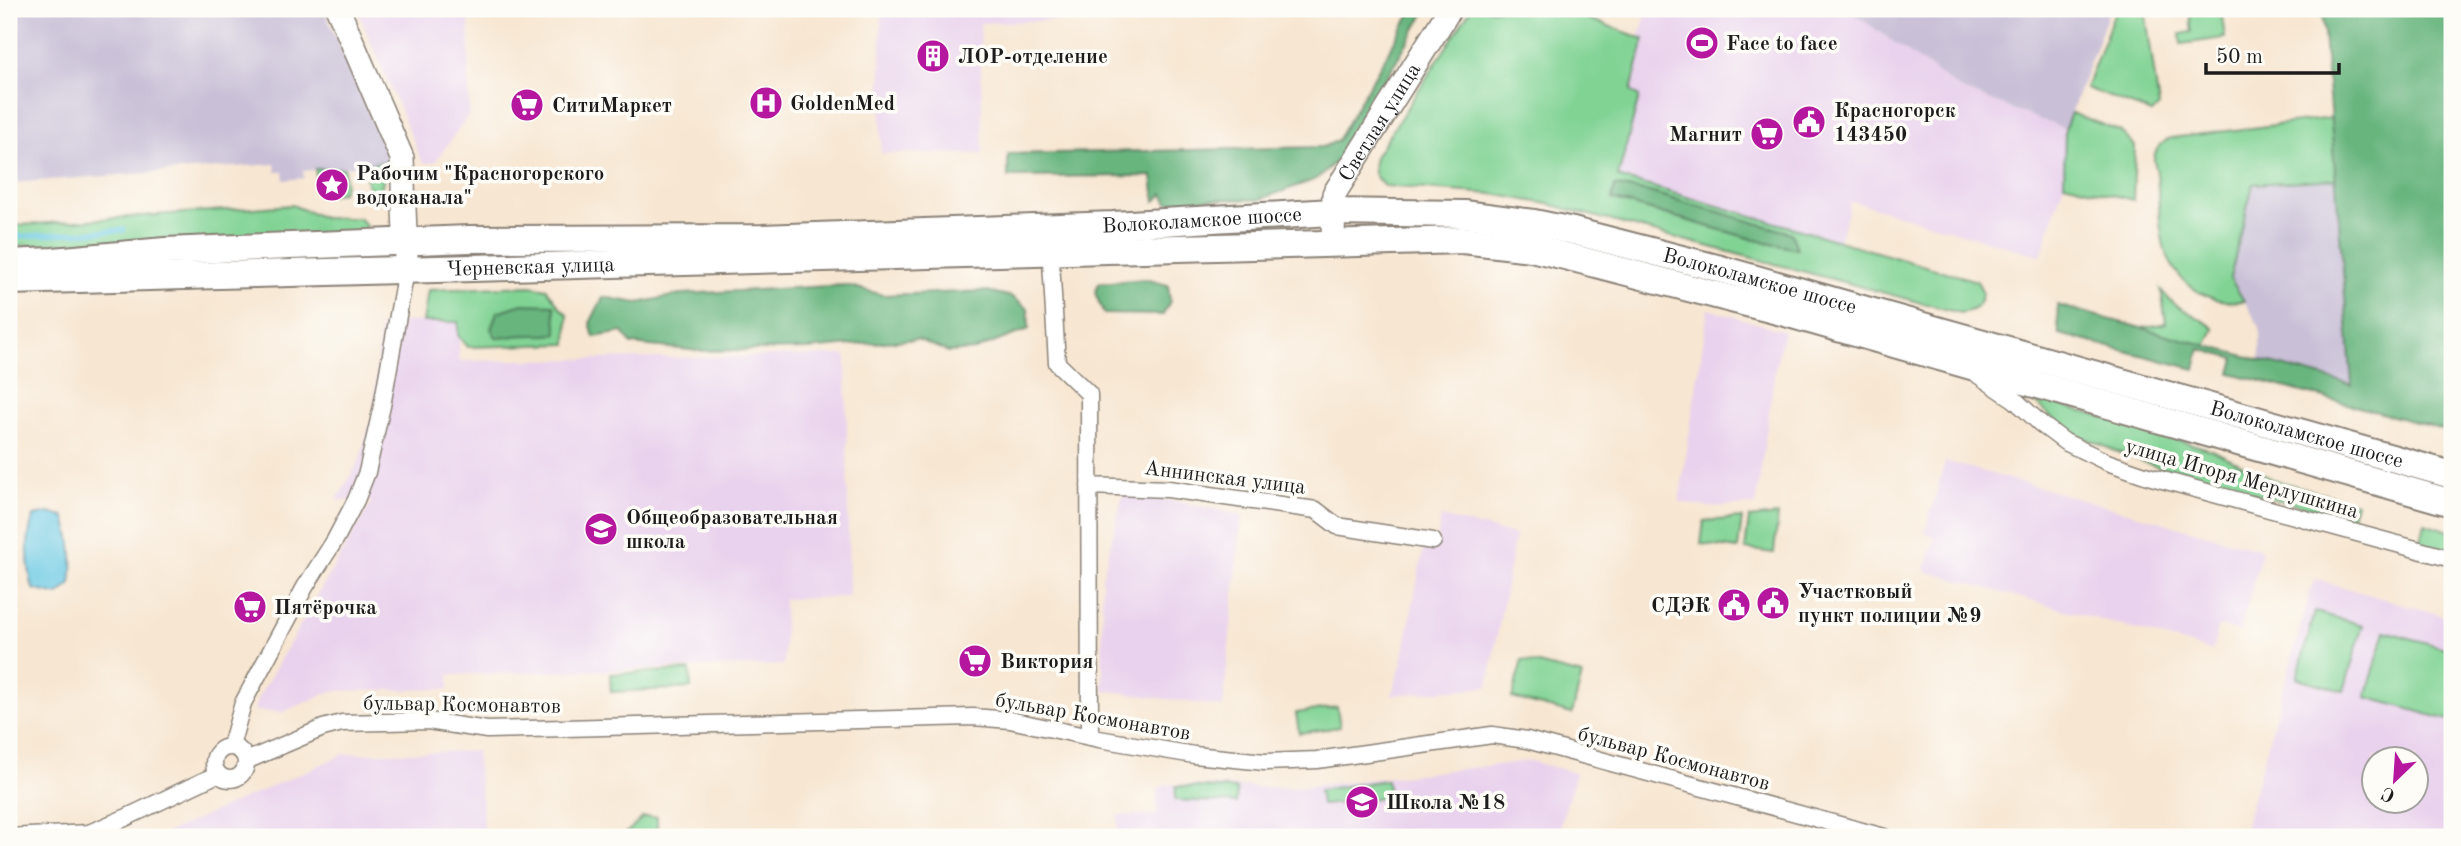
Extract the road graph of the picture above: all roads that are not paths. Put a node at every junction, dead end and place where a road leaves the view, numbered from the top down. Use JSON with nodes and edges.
{"nodes":[{"id":1,"x":338,"y":9,"type":"edge"},
{"id":2,"x":1450,"y":9,"type":"edge"},
{"id":3,"x":1332,"y":212,"type":"junction"},
{"id":4,"x":1050,"y":239,"type":"junction"},
{"id":5,"x":405,"y":242,"type":"junction"},
{"id":6,"x":1333,"y":243,"type":"junction"},
{"id":7,"x":9,"y":263,"type":"edge"},
{"id":8,"x":406,"y":270,"type":"junction"},
{"id":9,"x":9,"y":281,"type":"edge"},
{"id":10,"x":1964,"y":366,"type":"junction"},
{"id":11,"x":2452,"y":475,"type":"edge"},
{"id":12,"x":1089,"y":486,"type":"junction"},
{"id":13,"x":2452,"y":503,"type":"edge"},
{"id":14,"x":1433,"y":541,"type":"dead end"},
{"id":15,"x":2452,"y":559,"type":"edge"},
{"id":16,"x":1090,"y":737,"type":"junction"},
{"id":17,"x":231,"y":746,"type":"junction"},
{"id":18,"x":246,"y":761,"type":"junction"},
{"id":19,"x":218,"y":774,"type":"junction"},
{"id":20,"x":9,"y":837,"type":"edge"},
{"id":21,"x":1884,"y":837,"type":"edge"}],
"edges":[{"from":1,"to":5,"type":"street"},
{"from":2,"to":3,"type":"street","name":"Светлая улица"},
{"from":3,"to":4,"type":"main road","name":"Волоколамское шоссе"},
{"from":3,"to":6,"type":"street","name":"Светлая улица"},
{"from":3,"to":11,"type":"main road","name":"Волоколамское шоссе"},
{"from":4,"to":5,"type":"main road","name":"Черневская улица"},
{"from":4,"to":6,"type":"main road","name":"Волоколамское шоссе"},
{"from":4,"to":8,"type":"main road","name":"Черневская улица"},
{"from":4,"to":12,"type":"street"},
{"from":5,"to":7,"type":"main road","name":"Черневская улица"},
{"from":5,"to":8,"type":"street"},
{"from":6,"to":10,"type":"main road","name":"Волоколамское шоссе"},
{"from":8,"to":9,"type":"main road","name":"Черневская улица"},
{"from":8,"to":17,"type":"street"},
{"from":10,"to":13,"type":"main road","name":"Волоколамское шоссе"},
{"from":10,"to":15,"type":"street","name":"улица Игоря Мерлушкина"},
{"from":12,"to":14,"type":"street","name":"Аннинская улица"},
{"from":12,"to":16,"type":"street"},
{"from":16,"to":18,"type":"street","name":"бульвар Космонавтов"},
{"from":16,"to":21,"type":"street","name":"бульвар Космонавтов"},
{"from":17,"to":18,"type":"street"},
{"from":17,"to":19,"type":"street"},
{"from":18,"to":19,"type":"street","name":"бульвар Космонавтов"},
{"from":19,"to":20,"type":"street","name":"бульвар Космонавтов"}]}
